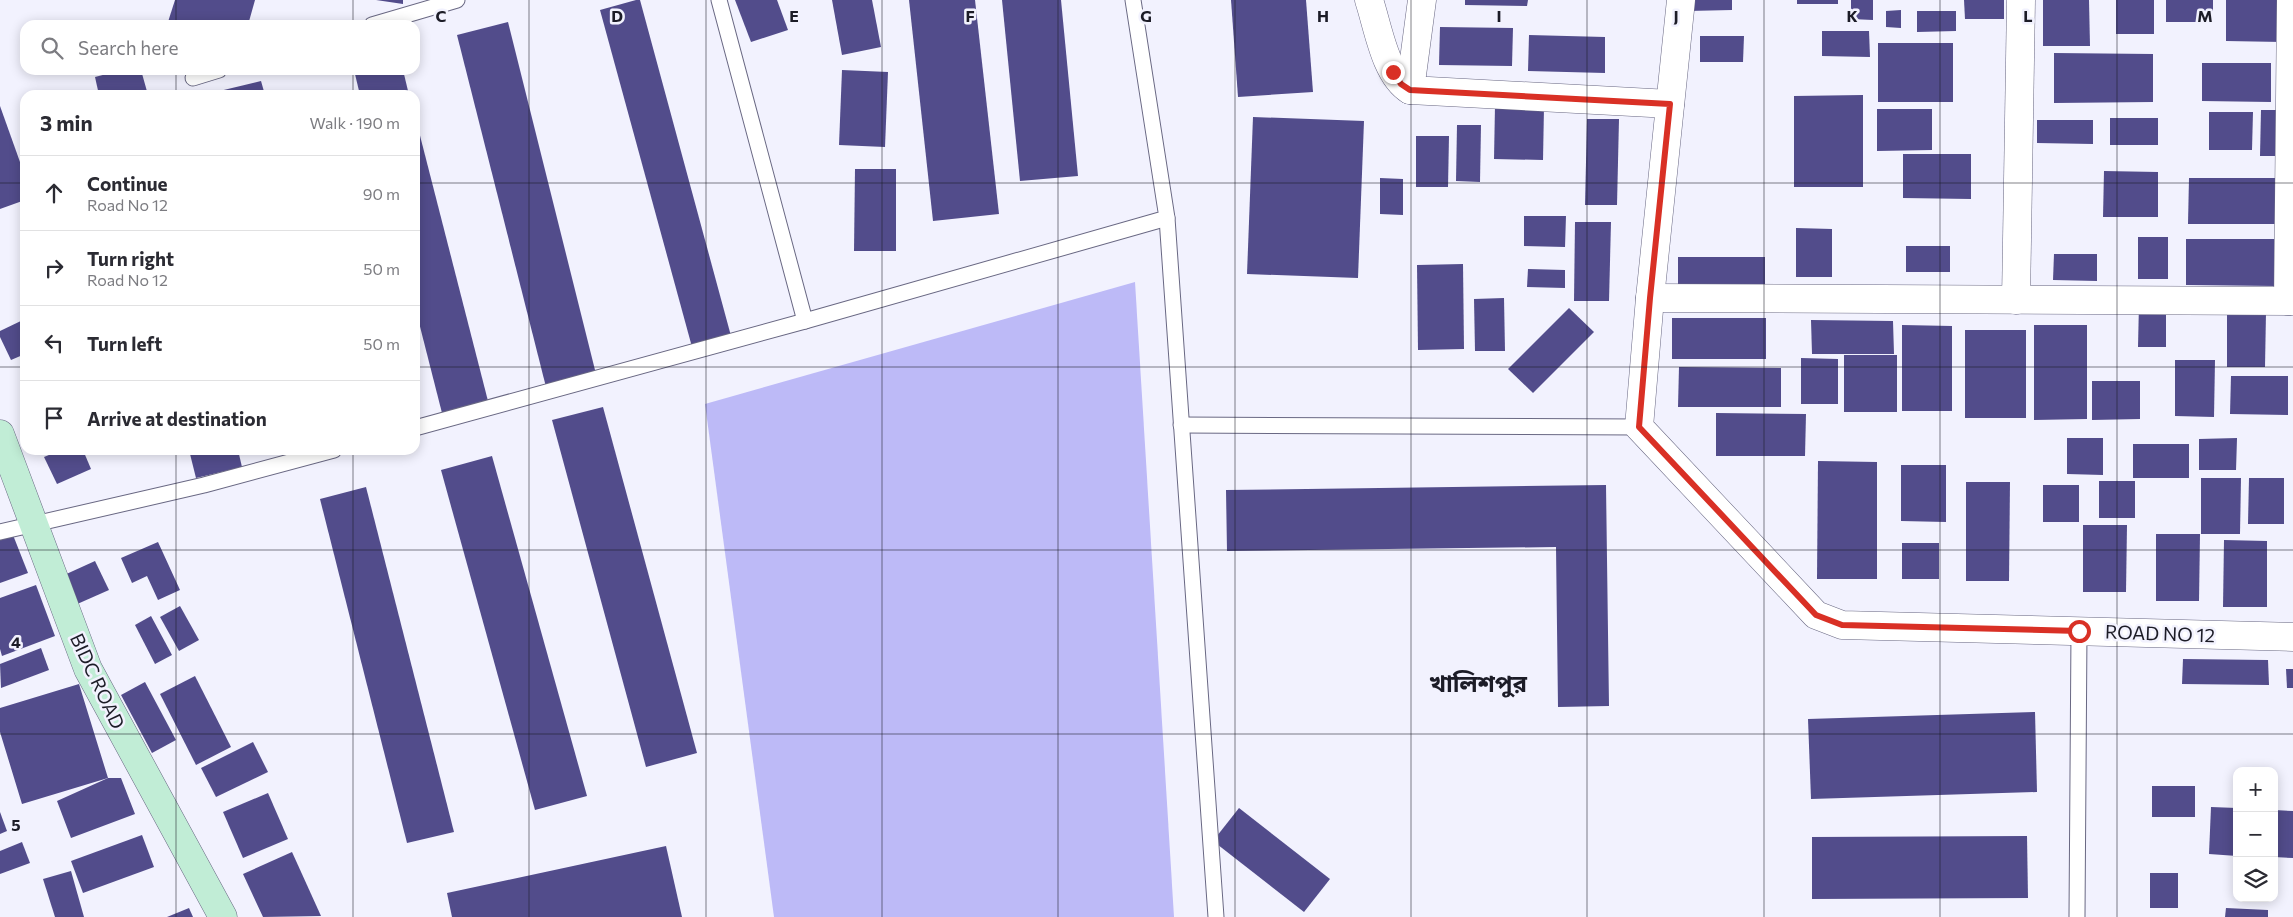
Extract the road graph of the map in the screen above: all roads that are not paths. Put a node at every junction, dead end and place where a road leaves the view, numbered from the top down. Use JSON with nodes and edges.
{"nodes":[{"id":1,"x":457,"y":0,"type":"edge"},
{"id":2,"x":718,"y":0,"type":"edge"},
{"id":3,"x":1133,"y":0,"type":"edge"},
{"id":4,"x":1369,"y":0,"type":"edge"},
{"id":5,"x":1422,"y":0,"type":"edge"},
{"id":6,"x":1681,"y":0,"type":"edge"},
{"id":7,"x":2021,"y":0,"type":"edge"},
{"id":8,"x":2291,"y":0,"type":"edge"},
{"id":9,"x":389,"y":20,"type":"edge"},
{"id":10,"x":203,"y":75,"type":"edge"},
{"id":11,"x":193,"y":78,"type":"dead end"},
{"id":12,"x":1410,"y":90,"type":"junction"},
{"id":13,"x":1670,"y":104,"type":"junction"},
{"id":14,"x":1167,"y":218,"type":"junction"},
{"id":15,"x":1650,"y":298,"type":"junction"},
{"id":16,"x":2016,"y":300,"type":"junction"},
{"id":17,"x":2291,"y":301,"type":"edge"},
{"id":18,"x":806,"y":321,"type":"junction"},
{"id":19,"x":1182,"y":426,"type":"junction"},
{"id":20,"x":420,"y":427,"type":"edge"},
{"id":21,"x":1639,"y":427,"type":"junction"},
{"id":22,"x":0,"y":434,"type":"edge"},
{"id":23,"x":315,"y":455,"type":"edge"},
{"id":24,"x":35,"y":525,"type":"junction"},
{"id":25,"x":0,"y":532,"type":"edge"},
{"id":26,"x":2079,"y":631,"type":"junction"},
{"id":27,"x":2293,"y":637,"type":"edge"},
{"id":28,"x":223,"y":917,"type":"edge"},
{"id":29,"x":1216,"y":917,"type":"edge"},
{"id":30,"x":2077,"y":917,"type":"edge"}],
"edges":[{"from":1,"to":9,"type":"lane"},
{"from":2,"to":18,"type":"lane"},
{"from":3,"to":14,"type":"lane"},
{"from":4,"to":12,"type":"street"},
{"from":5,"to":12,"type":"street"},
{"from":6,"to":13,"type":"street"},
{"from":7,"to":16,"type":"street"},
{"from":8,"to":17,"type":"street"},
{"from":10,"to":11,"type":"lane"},
{"from":12,"to":13,"type":"street"},
{"from":13,"to":15,"type":"street"},
{"from":14,"to":18,"type":"lane"},
{"from":14,"to":19,"type":"lane"},
{"from":15,"to":16,"type":"street"},
{"from":15,"to":21,"type":"street"},
{"from":16,"to":17,"type":"street"},
{"from":18,"to":20,"type":"lane"},
{"from":19,"to":21,"type":"lane"},
{"from":19,"to":29,"type":"lane"},
{"from":21,"to":26,"type":"street","name":"ROAD NO 12"},
{"from":22,"to":24,"type":"main road","name":"BIDC ROAD"},
{"from":23,"to":24,"type":"lane"},
{"from":24,"to":25,"type":"lane"},
{"from":24,"to":28,"type":"main road","name":"BIDC ROAD"},
{"from":26,"to":27,"type":"street","name":"ROAD NO 12"},
{"from":26,"to":30,"type":"lane"}]}
